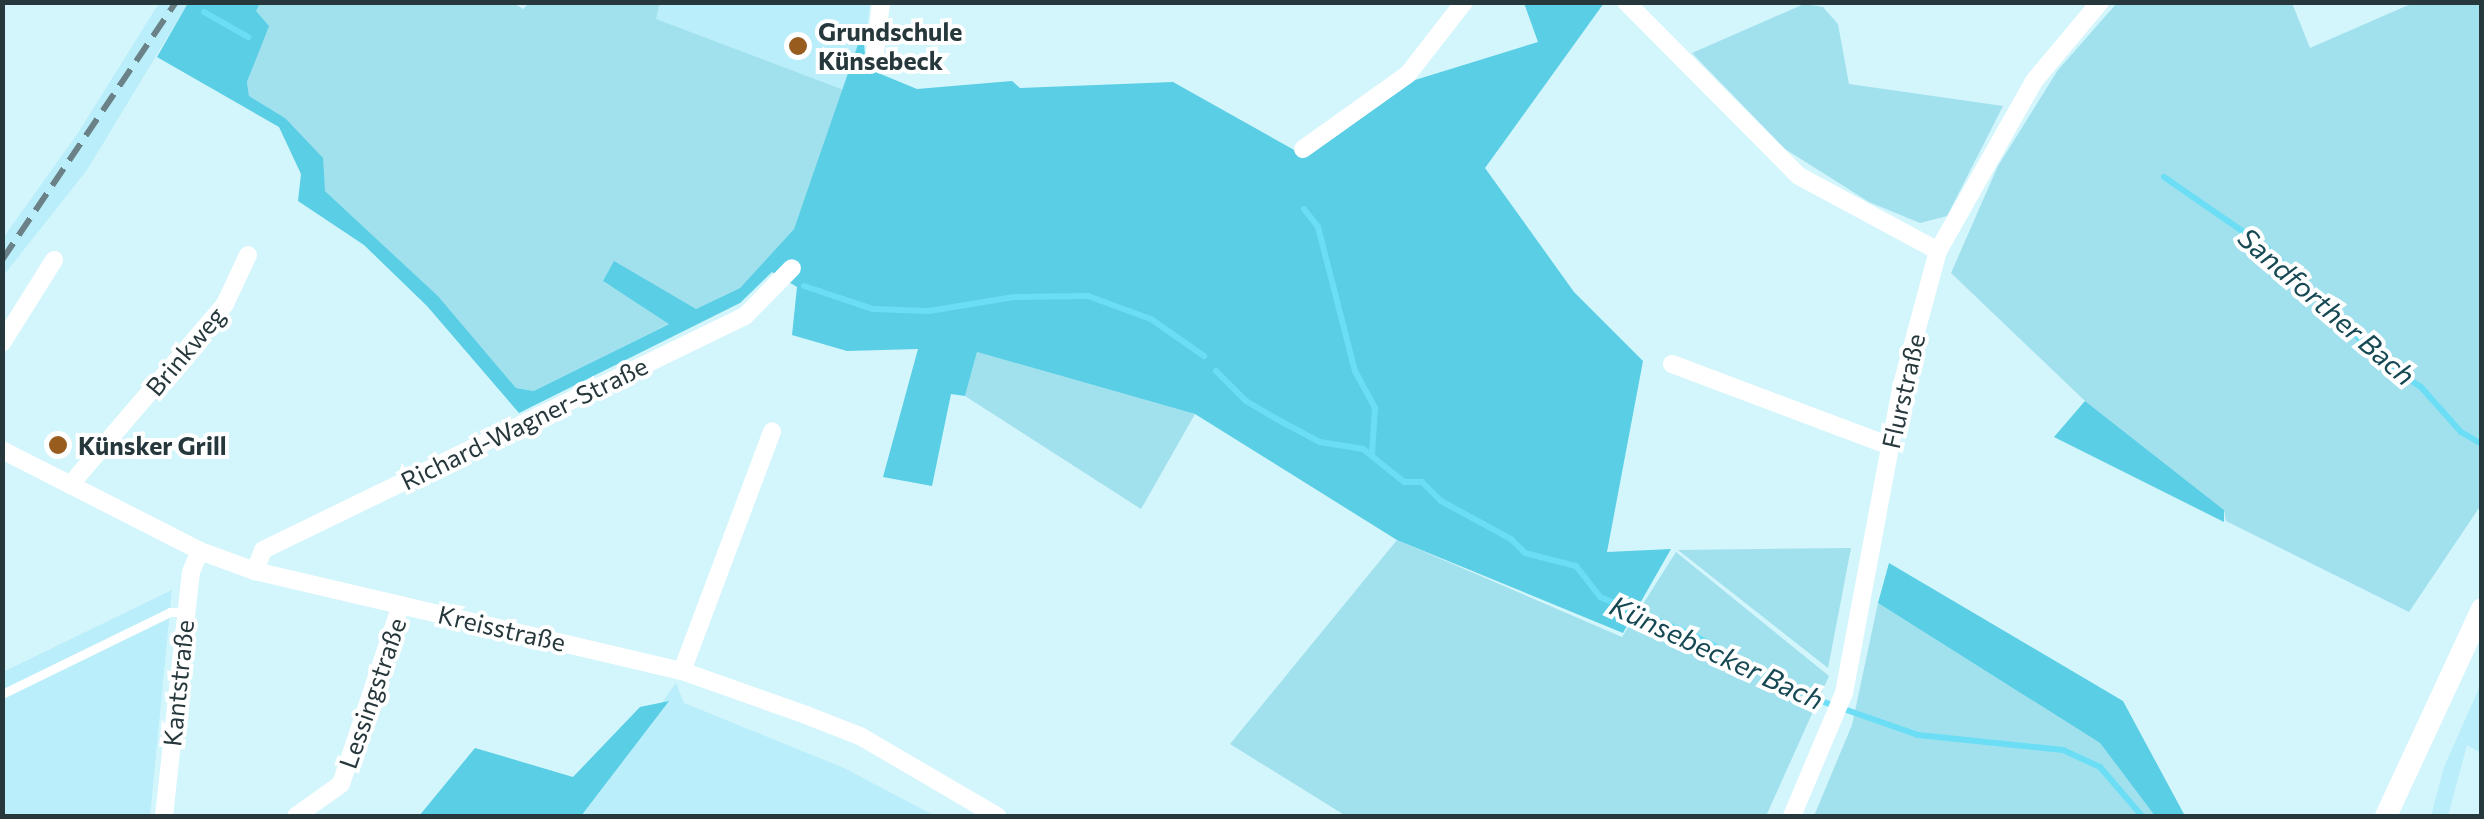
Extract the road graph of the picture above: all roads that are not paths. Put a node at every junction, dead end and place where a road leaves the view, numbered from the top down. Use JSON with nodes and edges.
{"nodes":[{"id":1,"x":881,"y":2,"type":"edge"},
{"id":2,"x":1464,"y":2,"type":"edge"},
{"id":3,"x":1626,"y":2,"type":"edge"},
{"id":4,"x":2100,"y":2,"type":"edge"},
{"id":5,"x":874,"y":61,"type":"dead end"},
{"id":6,"x":1303,"y":149,"type":"dead end"},
{"id":7,"x":1938,"y":251,"type":"junction"},
{"id":8,"x":248,"y":255,"type":"dead end"},
{"id":9,"x":54,"y":260,"type":"dead end"},
{"id":10,"x":792,"y":268,"type":"dead end"},
{"id":11,"x":2,"y":343,"type":"edge"},
{"id":12,"x":1672,"y":364,"type":"dead end"},
{"id":13,"x":772,"y":430,"type":"dead end"},
{"id":14,"x":1890,"y":446,"type":"junction"},
{"id":15,"x":2,"y":450,"type":"edge"},
{"id":16,"x":70,"y":485,"type":"junction"},
{"id":17,"x":200,"y":551,"type":"junction"},
{"id":18,"x":255,"y":571,"type":"junction"},
{"id":19,"x":402,"y":606,"type":"junction"},
{"id":20,"x":2482,"y":609,"type":"edge"},
{"id":21,"x":186,"y":612,"type":"junction"},
{"id":22,"x":682,"y":671,"type":"junction"},
{"id":23,"x":2,"y":694,"type":"edge"},
{"id":24,"x":164,"y":816,"type":"edge"},
{"id":25,"x":296,"y":816,"type":"edge"},
{"id":26,"x":997,"y":816,"type":"edge"},
{"id":27,"x":1792,"y":816,"type":"edge"},
{"id":28,"x":2386,"y":816,"type":"edge"}],
"edges":[{"from":1,"to":5,"type":"street"},
{"from":2,"to":6,"type":"street"},
{"from":3,"to":7,"type":"street"},
{"from":4,"to":7,"type":"street","name":"Flurstraße"},
{"from":7,"to":14,"type":"street","name":"Flurstraße"},
{"from":8,"to":16,"type":"street","name":"Brinkweg"},
{"from":9,"to":11,"type":"street"},
{"from":10,"to":18,"type":"street","name":"Richard-Wagner-Straße"},
{"from":12,"to":14,"type":"street"},
{"from":13,"to":22,"type":"street"},
{"from":14,"to":27,"type":"street","name":"Flurstraße"},
{"from":15,"to":16,"type":"street","name":"Kreisstraße"},
{"from":16,"to":17,"type":"street","name":"Kreisstraße"},
{"from":17,"to":18,"type":"street","name":"Kreisstraße"},
{"from":17,"to":21,"type":"street","name":"Kantstraße"},
{"from":18,"to":19,"type":"street","name":"Kreisstraße"},
{"from":19,"to":22,"type":"street","name":"Kreisstraße"},
{"from":19,"to":25,"type":"street","name":"Lessingstraße"},
{"from":20,"to":28,"type":"street"},
{"from":21,"to":23,"type":"lane"},
{"from":21,"to":24,"type":"street","name":"Kantstraße"},
{"from":22,"to":26,"type":"street","name":"Kreisstraße"}]}
